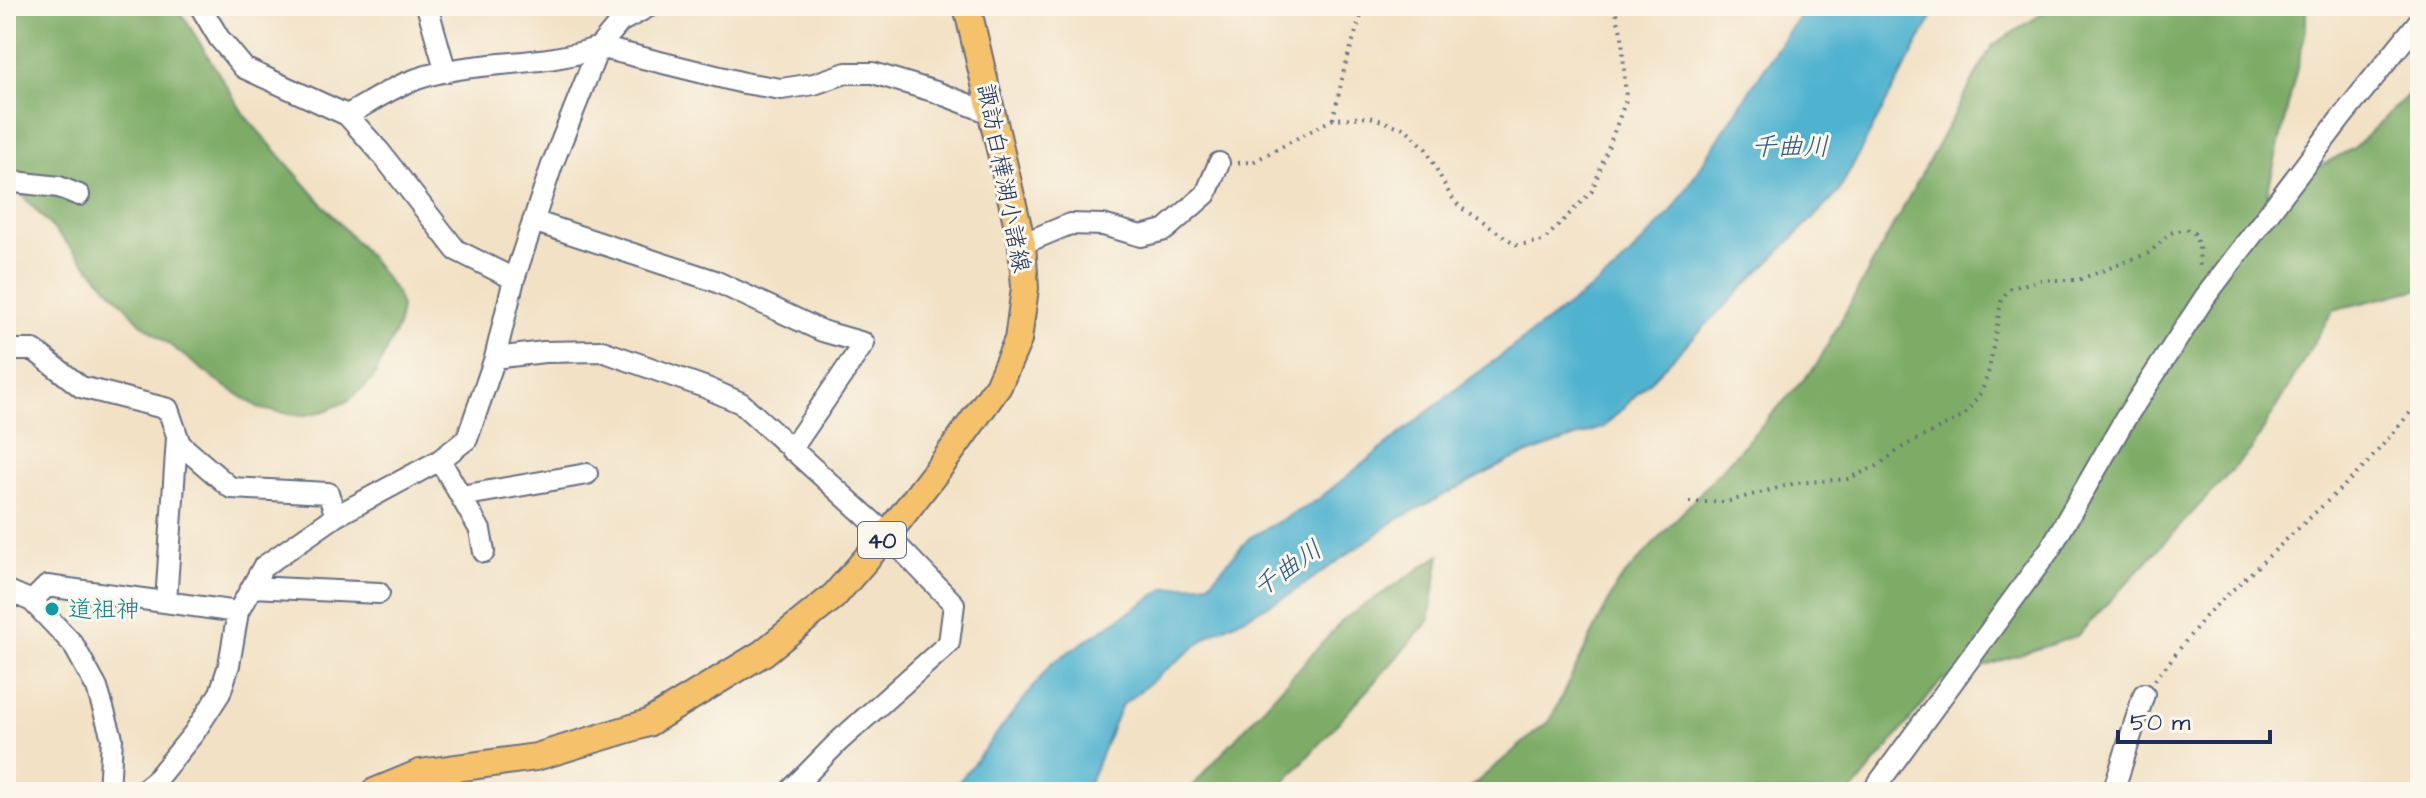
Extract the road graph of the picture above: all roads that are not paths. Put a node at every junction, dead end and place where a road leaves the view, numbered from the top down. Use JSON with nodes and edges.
{"nodes":[{"id":1,"x":200,"y":6,"type":"edge"},
{"id":2,"x":427,"y":6,"type":"edge"},
{"id":3,"x":650,"y":6,"type":"edge"},
{"id":4,"x":967,"y":6,"type":"edge"},
{"id":5,"x":618,"y":14,"type":"edge"},
{"id":6,"x":2420,"y":20,"type":"edge"},
{"id":7,"x":599,"y":47,"type":"junction"},
{"id":8,"x":446,"y":72,"type":"junction"},
{"id":9,"x":993,"y":114,"type":"junction"},
{"id":10,"x":347,"y":115,"type":"junction"},
{"id":11,"x":1219,"y":163,"type":"road end"},
{"id":12,"x":6,"y":181,"type":"edge"},
{"id":13,"x":79,"y":195,"type":"dead end"},
{"id":14,"x":533,"y":221,"type":"junction"},
{"id":15,"x":1022,"y":244,"type":"junction"},
{"id":16,"x":514,"y":279,"type":"junction"},
{"id":17,"x":6,"y":350,"type":"edge"},
{"id":18,"x":495,"y":358,"type":"junction"},
{"id":19,"x":177,"y":438,"type":"junction"},
{"id":20,"x":791,"y":450,"type":"junction"},
{"id":21,"x":440,"y":460,"type":"junction"},
{"id":22,"x":587,"y":474,"type":"dead end"},
{"id":23,"x":461,"y":496,"type":"junction"},
{"id":24,"x":336,"y":516,"type":"junction"},
{"id":25,"x":887,"y":535,"type":"junction"},
{"id":26,"x":484,"y":552,"type":"dead end"},
{"id":27,"x":252,"y":587,"type":"junction"},
{"id":28,"x":6,"y":590,"type":"edge"},
{"id":29,"x":379,"y":593,"type":"dead end"},
{"id":30,"x":32,"y":601,"type":"junction"},
{"id":31,"x":166,"y":602,"type":"junction"},
{"id":32,"x":238,"y":612,"type":"junction"},
{"id":33,"x":2144,"y":694,"type":"road end"},
{"id":34,"x":109,"y":792,"type":"edge"},
{"id":35,"x":141,"y":792,"type":"edge"},
{"id":36,"x":374,"y":792,"type":"edge"},
{"id":37,"x":789,"y":792,"type":"edge"},
{"id":38,"x":1872,"y":792,"type":"edge"},
{"id":39,"x":2113,"y":792,"type":"edge"}],
"edges":[{"from":1,"to":10,"type":"street"},
{"from":2,"to":8,"type":"street"},
{"from":3,"to":5,"type":"street"},
{"from":4,"to":9,"type":"main road","name":"諏訪白樺湖小諸線","number":"40"},
{"from":5,"to":7,"type":"street"},
{"from":6,"to":38,"type":"street"},
{"from":7,"to":8,"type":"street"},
{"from":7,"to":9,"type":"street"},
{"from":7,"to":14,"type":"street"},
{"from":8,"to":10,"type":"street"},
{"from":9,"to":15,"type":"main road","name":"諏訪白樺湖小諸線","number":"40"},
{"from":10,"to":16,"type":"street"},
{"from":11,"to":15,"type":"street"},
{"from":12,"to":13,"type":"street"},
{"from":14,"to":16,"type":"street"},
{"from":14,"to":20,"type":"street"},
{"from":15,"to":25,"type":"main road","name":"諏訪白樺湖小諸線","number":"40"},
{"from":16,"to":18,"type":"street"},
{"from":17,"to":19,"type":"street"},
{"from":18,"to":20,"type":"street"},
{"from":18,"to":21,"type":"street"},
{"from":19,"to":24,"type":"street"},
{"from":19,"to":31,"type":"street"},
{"from":20,"to":25,"type":"street"},
{"from":21,"to":23,"type":"street"},
{"from":21,"to":24,"type":"street"},
{"from":22,"to":23,"type":"street"},
{"from":23,"to":26,"type":"street"},
{"from":24,"to":27,"type":"street"},
{"from":25,"to":36,"type":"main road","name":"諏訪白樺湖小諸線","number":"40"},
{"from":25,"to":37,"type":"street"},
{"from":27,"to":29,"type":"street"},
{"from":27,"to":32,"type":"street"},
{"from":28,"to":30,"type":"street"},
{"from":30,"to":31,"type":"street"},
{"from":30,"to":34,"type":"street"},
{"from":31,"to":32,"type":"street"},
{"from":32,"to":35,"type":"street"},
{"from":33,"to":39,"type":"street"}]}
